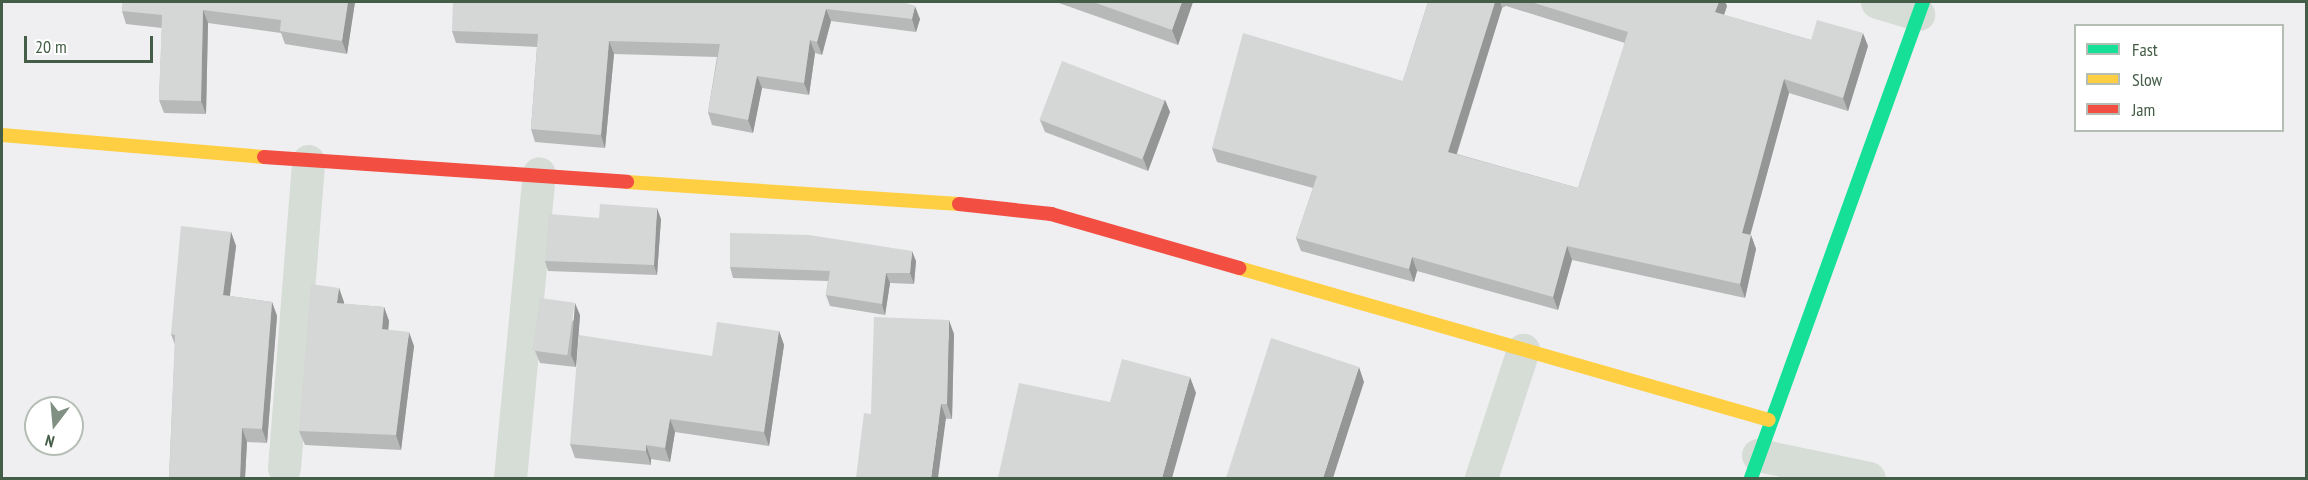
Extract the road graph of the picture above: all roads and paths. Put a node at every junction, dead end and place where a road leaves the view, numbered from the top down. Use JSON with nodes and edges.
{"nodes":[{"id":1,"x":1876,"y":2,"type":"edge"},
{"id":2,"x":1921,"y":8,"type":"edge"},
{"id":3,"x":2,"y":135,"type":"edge"},
{"id":4,"x":308,"y":161,"type":"junction"},
{"id":5,"x":539,"y":173,"type":"junction"},
{"id":6,"x":1523,"y":350,"type":"junction"},
{"id":7,"x":1769,"y":420,"type":"junction"},
{"id":8,"x":1754,"y":467,"type":"edge"},
{"id":9,"x":284,"y":468,"type":"dead end"},
{"id":10,"x":510,"y":478,"type":"edge"},
{"id":11,"x":1480,"y":478,"type":"edge"},
{"id":12,"x":1869,"y":478,"type":"edge"}],
"edges":[{"from":1,"to":2,"type":"street"},
{"from":2,"to":7,"type":"main road"},
{"from":3,"to":4,"type":"main road"},
{"from":4,"to":5,"type":"main road"},
{"from":4,"to":9,"type":"street"},
{"from":5,"to":6,"type":"main road"},
{"from":5,"to":10,"type":"street"},
{"from":6,"to":7,"type":"main road"},
{"from":6,"to":11,"type":"street"},
{"from":7,"to":8,"type":"main road"},
{"from":8,"to":12,"type":"street"}]}
